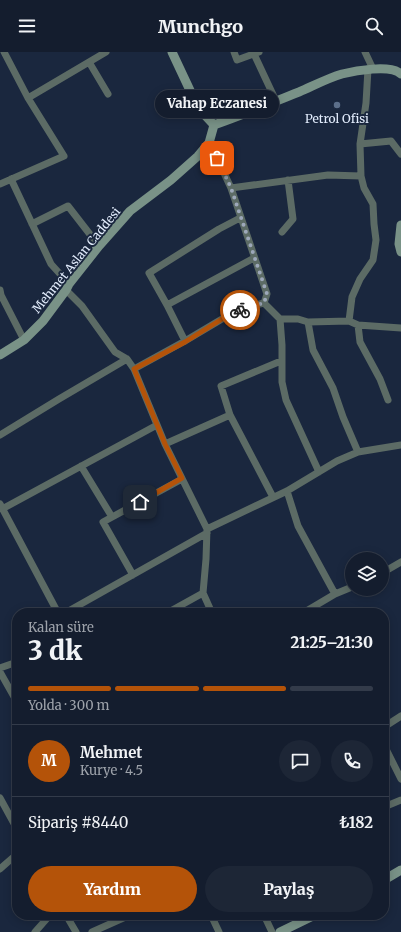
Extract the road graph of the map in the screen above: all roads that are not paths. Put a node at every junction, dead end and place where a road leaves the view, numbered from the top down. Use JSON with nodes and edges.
{"nodes":[{"id":1,"x":4,"y":52,"type":"edge"},
{"id":2,"x":106,"y":52,"type":"edge"},
{"id":3,"x":172,"y":52,"type":"edge"},
{"id":4,"x":234,"y":52,"type":"edge"},
{"id":5,"x":366,"y":52,"type":"edge"},
{"id":6,"x":257,"y":53,"type":"edge"},
{"id":7,"x":89,"y":62,"type":"junction"},
{"id":8,"x":371,"y":69,"type":"junction"},
{"id":9,"x":400,"y":71,"type":"edge"},
{"id":10,"x":108,"y":94,"type":"dead end"},
{"id":11,"x":28,"y":98,"type":"junction"},
{"id":12,"x":276,"y":101,"type":"junction"},
{"id":13,"x":214,"y":125,"type":"junction"},
{"id":14,"x":209,"y":143,"type":"junction"},
{"id":15,"x":360,"y":144,"type":"junction"},
{"id":16,"x":401,"y":154,"type":"edge"},
{"id":17,"x":361,"y":176,"type":"junction"},
{"id":18,"x":11,"y":179,"type":"junction"},
{"id":19,"x":288,"y":180,"type":"junction"},
{"id":20,"x":0,"y":184,"type":"edge"},
{"id":21,"x":231,"y":188,"type":"junction"},
{"id":22,"x":240,"y":218,"type":"junction"},
{"id":23,"x":32,"y":224,"type":"junction"},
{"id":24,"x":401,"y":225,"type":"edge"},
{"id":25,"x":282,"y":232,"type":"dead end"},
{"id":26,"x":99,"y":246,"type":"junction"},
{"id":27,"x":401,"y":252,"type":"edge"},
{"id":28,"x":254,"y":258,"type":"junction"},
{"id":29,"x":68,"y":287,"type":"junction"},
{"id":30,"x":0,"y":290,"type":"edge"},
{"id":31,"x":264,"y":303,"type":"junction"},
{"id":32,"x":167,"y":304,"type":"junction"},
{"id":33,"x":280,"y":319,"type":"junction"},
{"id":34,"x":349,"y":321,"type":"junction"},
{"id":35,"x":308,"y":322,"type":"junction"},
{"id":36,"x":358,"y":325,"type":"junction"},
{"id":37,"x":401,"y":328,"type":"edge"},
{"id":38,"x":24,"y":340,"type":"junction"},
{"id":39,"x":185,"y":342,"type":"junction"},
{"id":40,"x":0,"y":355,"type":"edge"},
{"id":41,"x":127,"y":359,"type":"junction"},
{"id":42,"x":281,"y":361,"type":"junction"},
{"id":43,"x":134,"y":369,"type":"junction"},
{"id":44,"x":388,"y":400,"type":"dead end"},
{"id":45,"x":230,"y":415,"type":"junction"},
{"id":46,"x":157,"y":425,"type":"junction"},
{"id":47,"x":0,"y":435,"type":"edge"},
{"id":48,"x":165,"y":444,"type":"junction"},
{"id":49,"x":401,"y":445,"type":"edge"},
{"id":50,"x":358,"y":452,"type":"junction"},
{"id":51,"x":81,"y":466,"type":"junction"},
{"id":52,"x":319,"y":472,"type":"junction"},
{"id":53,"x":182,"y":478,"type":"junction"},
{"id":54,"x":287,"y":491,"type":"junction"},
{"id":55,"x":273,"y":497,"type":"junction"},
{"id":56,"x":1,"y":506,"type":"edge"},
{"id":57,"x":112,"y":517,"type":"junction"},
{"id":58,"x":207,"y":531,"type":"junction"},
{"id":59,"x":401,"y":562,"type":"edge"},
{"id":60,"x":389,"y":569,"type":"edge"},
{"id":61,"x":133,"y":575,"type":"junction"},
{"id":62,"x":345,"y":589,"type":"edge"},
{"id":63,"x":203,"y":593,"type":"junction"},
{"id":64,"x":335,"y":594,"type":"junction"},
{"id":65,"x":55,"y":608,"type":"edge"},
{"id":66,"x":74,"y":608,"type":"edge"},
{"id":67,"x":176,"y":608,"type":"edge"},
{"id":68,"x":210,"y":608,"type":"edge"},
{"id":69,"x":311,"y":608,"type":"edge"},
{"id":70,"x":12,"y":664,"type":"edge"},
{"id":71,"x":0,"y":668,"type":"edge"},
{"id":72,"x":0,"y":672,"type":"edge"},
{"id":73,"x":12,"y":693,"type":"edge"},
{"id":74,"x":401,"y":716,"type":"edge"},
{"id":75,"x":389,"y":724,"type":"edge"},
{"id":76,"x":389,"y":755,"type":"edge"},
{"id":77,"x":401,"y":779,"type":"edge"},
{"id":78,"x":0,"y":798,"type":"edge"},
{"id":79,"x":401,"y":800,"type":"edge"},
{"id":80,"x":389,"y":806,"type":"edge"},
{"id":81,"x":12,"y":820,"type":"edge"},
{"id":82,"x":12,"y":858,"type":"edge"},
{"id":83,"x":0,"y":869,"type":"edge"},
{"id":84,"x":401,"y":870,"type":"edge"},
{"id":85,"x":389,"y":877,"type":"edge"},
{"id":86,"x":46,"y":920,"type":"edge"},
{"id":87,"x":69,"y":920,"type":"edge"},
{"id":88,"x":119,"y":920,"type":"edge"},
{"id":89,"x":214,"y":920,"type":"edge"},
{"id":90,"x":266,"y":920,"type":"edge"},
{"id":91,"x":306,"y":920,"type":"edge"},
{"id":92,"x":294,"y":929,"type":"edge"},
{"id":93,"x":35,"y":932,"type":"edge"},
{"id":94,"x":76,"y":932,"type":"edge"},
{"id":95,"x":92,"y":932,"type":"edge"},
{"id":96,"x":220,"y":932,"type":"edge"},
{"id":97,"x":272,"y":932,"type":"edge"},
{"id":98,"x":280,"y":932,"type":"edge"}],
"edges":[{"from":1,"to":11,"type":"street"},
{"from":2,"to":7,"type":"street"},
{"from":3,"to":13,"type":"street"},
{"from":4,"to":6,"type":"street"},
{"from":5,"to":8,"type":"street"},
{"from":6,"to":12,"type":"street"},
{"from":7,"to":10,"type":"street"},
{"from":7,"to":11,"type":"street"},
{"from":8,"to":9,"type":"street"},
{"from":8,"to":12,"type":"street"},
{"from":8,"to":15,"type":"street"},
{"from":11,"to":18,"type":"street"},
{"from":12,"to":13,"type":"street"},
{"from":13,"to":14,"type":"street","name":"Mehmet Aslan Caddesi"},
{"from":14,"to":21,"type":"street"},
{"from":14,"to":26,"type":"street","name":"Mehmet Aslan Caddesi"},
{"from":15,"to":16,"type":"street"},
{"from":15,"to":17,"type":"street"},
{"from":17,"to":19,"type":"street"},
{"from":17,"to":34,"type":"street"},
{"from":18,"to":20,"type":"street"},
{"from":18,"to":23,"type":"street"},
{"from":19,"to":21,"type":"street"},
{"from":19,"to":25,"type":"street"},
{"from":21,"to":22,"type":"street"},
{"from":22,"to":28,"type":"street"},
{"from":22,"to":32,"type":"street"},
{"from":23,"to":26,"type":"street"},
{"from":23,"to":29,"type":"street"},
{"from":24,"to":27,"type":"street"},
{"from":26,"to":29,"type":"street","name":"Mehmet Aslan Caddesi"},
{"from":28,"to":31,"type":"street"},
{"from":28,"to":32,"type":"street"},
{"from":29,"to":38,"type":"street","name":"Mehmet Aslan Caddesi"},
{"from":29,"to":41,"type":"street"},
{"from":30,"to":38,"type":"street"},
{"from":31,"to":33,"type":"street"},
{"from":31,"to":39,"type":"street"},
{"from":32,"to":39,"type":"street"},
{"from":33,"to":35,"type":"street"},
{"from":33,"to":42,"type":"street"},
{"from":34,"to":35,"type":"street"},
{"from":34,"to":36,"type":"street"},
{"from":35,"to":50,"type":"street"},
{"from":36,"to":37,"type":"street"},
{"from":36,"to":44,"type":"street"},
{"from":38,"to":40,"type":"street","name":"Mehmet Aslan Caddesi"},
{"from":39,"to":43,"type":"street"},
{"from":41,"to":43,"type":"street"},
{"from":41,"to":47,"type":"street"},
{"from":42,"to":45,"type":"street"},
{"from":42,"to":52,"type":"street"},
{"from":43,"to":46,"type":"street"},
{"from":45,"to":48,"type":"street"},
{"from":45,"to":55,"type":"street"},
{"from":46,"to":48,"type":"street"},
{"from":46,"to":51,"type":"street"},
{"from":48,"to":53,"type":"street"},
{"from":49,"to":50,"type":"street"},
{"from":50,"to":52,"type":"street"},
{"from":51,"to":56,"type":"street"},
{"from":51,"to":57,"type":"street"},
{"from":52,"to":54,"type":"street"},
{"from":53,"to":57,"type":"street"},
{"from":53,"to":58,"type":"street"},
{"from":54,"to":55,"type":"street"},
{"from":54,"to":64,"type":"street"},
{"from":55,"to":58,"type":"street"},
{"from":56,"to":65,"type":"street"},
{"from":57,"to":61,"type":"street"},
{"from":58,"to":61,"type":"street"},
{"from":58,"to":63,"type":"street"},
{"from":59,"to":60,"type":"street"},
{"from":61,"to":66,"type":"street"},
{"from":62,"to":64,"type":"street"},
{"from":63,"to":67,"type":"street"},
{"from":63,"to":68,"type":"street"},
{"from":64,"to":69,"type":"street"},
{"from":70,"to":71,"type":"street"},
{"from":72,"to":73,"type":"street"},
{"from":74,"to":75,"type":"street"},
{"from":76,"to":77,"type":"street"},
{"from":78,"to":81,"type":"street"},
{"from":79,"to":80,"type":"street"},
{"from":82,"to":83,"type":"street"},
{"from":84,"to":85,"type":"street"},
{"from":86,"to":93,"type":"street"},
{"from":87,"to":94,"type":"street"},
{"from":88,"to":95,"type":"street"},
{"from":89,"to":96,"type":"street"},
{"from":90,"to":97,"type":"street"},
{"from":91,"to":92,"type":"street"},
{"from":92,"to":98,"type":"street"}]}
